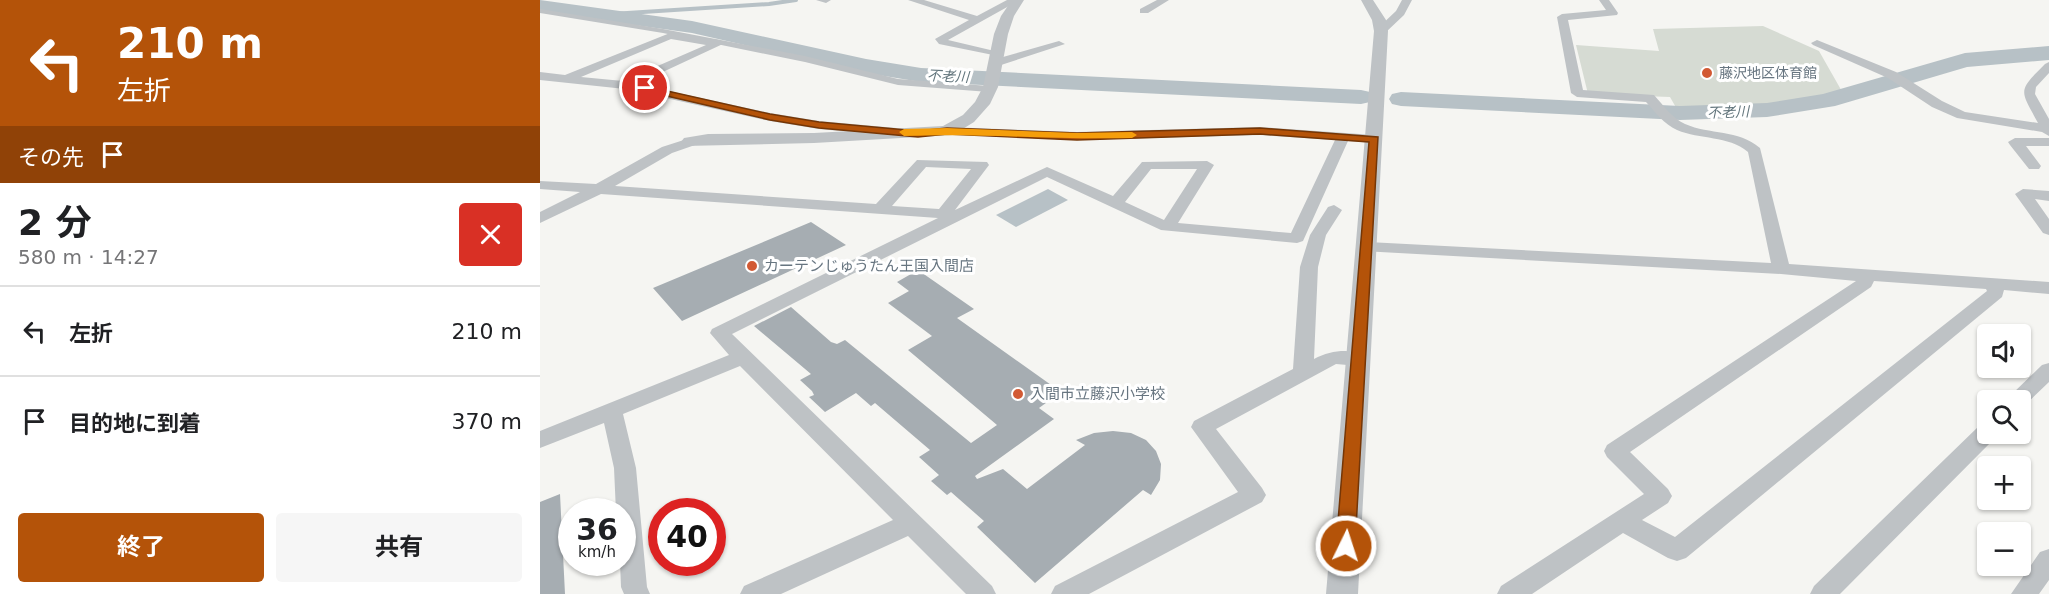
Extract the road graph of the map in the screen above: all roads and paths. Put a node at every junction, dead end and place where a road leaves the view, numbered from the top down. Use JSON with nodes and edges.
{"nodes":[{"id":1,"x":1017,"y":0,"type":"edge"},
{"id":2,"x":1164,"y":0,"type":"edge"},
{"id":3,"x":1368,"y":0,"type":"edge"},
{"id":4,"x":1407,"y":0,"type":"edge"},
{"id":5,"x":1604,"y":0,"type":"edge"},
{"id":6,"x":922,"y":1,"type":"edge"},
{"id":7,"x":540,"y":11,"type":"edge"},
{"id":8,"x":1144,"y":11,"type":"dead end"},
{"id":9,"x":979,"y":20,"type":"junction"},
{"id":10,"x":1381,"y":31,"type":"junction"},
{"id":11,"x":1817,"y":43,"type":"dead end"},
{"id":12,"x":1059,"y":44,"type":"dead end"},
{"id":13,"x":2049,"y":66,"type":"edge"},
{"id":14,"x":995,"y":70,"type":"junction"},
{"id":15,"x":540,"y":76,"type":"edge"},
{"id":16,"x":566,"y":79,"type":"junction"},
{"id":17,"x":625,"y":85,"type":"junction"},
{"id":18,"x":947,"y":131,"type":"junction"},
{"id":19,"x":918,"y":134,"type":"junction"},
{"id":20,"x":2048,"y":134,"type":"edge"},
{"id":21,"x":1344,"y":136,"type":"junction"},
{"id":22,"x":1374,"y":139,"type":"junction"},
{"id":23,"x":690,"y":142,"type":"joint"},
{"id":24,"x":2034,"y":166,"type":"dead end"},
{"id":25,"x":540,"y":185,"type":"edge"},
{"id":26,"x":597,"y":190,"type":"junction"},
{"id":27,"x":2049,"y":196,"type":"edge"},
{"id":28,"x":1116,"y":203,"type":"junction"},
{"id":29,"x":880,"y":210,"type":"junction"},
{"id":30,"x":1334,"y":210,"type":"dead end"},
{"id":31,"x":952,"y":214,"type":"junction"},
{"id":32,"x":540,"y":218,"type":"edge"},
{"id":33,"x":1167,"y":227,"type":"junction"},
{"id":34,"x":2049,"y":230,"type":"edge"},
{"id":35,"x":1368,"y":247,"type":"junction"},
{"id":36,"x":1781,"y":269,"type":"junction"},
{"id":37,"x":1865,"y":275,"type":"junction"},
{"id":38,"x":1993,"y":284,"type":"junction"},
{"id":39,"x":2049,"y":288,"type":"edge"},
{"id":40,"x":743,"y":357,"type":"junction"},
{"id":41,"x":1359,"y":359,"type":"junction"},
{"id":42,"x":2049,"y":370,"type":"edge"},
{"id":43,"x":1303,"y":373,"type":"junction"},
{"id":44,"x":2028,"y":390,"type":"edge"},
{"id":45,"x":612,"y":411,"type":"junction"},
{"id":46,"x":540,"y":440,"type":"edge"},
{"id":47,"x":1977,"y":442,"type":"edge"},
{"id":48,"x":1622,"y":521,"type":"junction"},
{"id":49,"x":912,"y":523,"type":"junction"},
{"id":50,"x":2049,"y":561,"type":"edge"},
{"id":51,"x":637,"y":594,"type":"edge"},
{"id":52,"x":753,"y":594,"type":"edge"},
{"id":53,"x":983,"y":594,"type":"edge"},
{"id":54,"x":1065,"y":594,"type":"edge"},
{"id":55,"x":1342,"y":594,"type":"edge"},
{"id":56,"x":1510,"y":594,"type":"edge"},
{"id":57,"x":1823,"y":594,"type":"edge"},
{"id":58,"x":2024,"y":594,"type":"edge"}],
"edges":[{"from":1,"to":9,"type":"street"},
{"from":1,"to":14,"type":"street"},
{"from":2,"to":8,"type":"street"},
{"from":3,"to":10,"type":"street"},
{"from":4,"to":10,"type":"street"},
{"from":5,"to":36,"type":"street"},
{"from":6,"to":9,"type":"street"},
{"from":7,"to":14,"type":"street"},
{"from":9,"to":14,"type":"street"},
{"from":10,"to":22,"type":"street"},
{"from":11,"to":20,"type":"street"},
{"from":12,"to":14,"type":"street"},
{"from":13,"to":20,"type":"street"},
{"from":14,"to":18,"type":"street"},
{"from":15,"to":16,"type":"street"},
{"from":16,"to":17,"type":"street"},
{"from":16,"to":17,"type":"street"},
{"from":17,"to":19,"type":"street"},
{"from":18,"to":19,"type":"street"},
{"from":18,"to":21,"type":"street"},
{"from":19,"to":23,"type":"street"},
{"from":20,"to":24,"type":"street"},
{"from":21,"to":22,"type":"street"},
{"from":21,"to":33,"type":"street"},
{"from":22,"to":35,"type":"street"},
{"from":23,"to":26,"type":"street"},
{"from":25,"to":26,"type":"street"},
{"from":26,"to":29,"type":"street"},
{"from":26,"to":32,"type":"street"},
{"from":27,"to":34,"type":"street"},
{"from":28,"to":31,"type":"street"},
{"from":28,"to":33,"type":"street"},
{"from":28,"to":33,"type":"street"},
{"from":29,"to":31,"type":"street"},
{"from":29,"to":31,"type":"street"},
{"from":30,"to":43,"type":"street"},
{"from":31,"to":40,"type":"street"},
{"from":35,"to":36,"type":"street"},
{"from":35,"to":41,"type":"street"},
{"from":36,"to":37,"type":"street"},
{"from":37,"to":38,"type":"street"},
{"from":37,"to":48,"type":"street"},
{"from":38,"to":39,"type":"street"},
{"from":38,"to":48,"type":"street"},
{"from":40,"to":45,"type":"street"},
{"from":40,"to":49,"type":"street"},
{"from":41,"to":43,"type":"street"},
{"from":41,"to":55,"type":"street"},
{"from":42,"to":44,"type":"street"},
{"from":43,"to":54,"type":"street"},
{"from":45,"to":46,"type":"street"},
{"from":45,"to":51,"type":"street"},
{"from":47,"to":57,"type":"street"},
{"from":48,"to":56,"type":"street"},
{"from":49,"to":52,"type":"street"},
{"from":49,"to":53,"type":"street"},
{"from":50,"to":58,"type":"street"}]}
